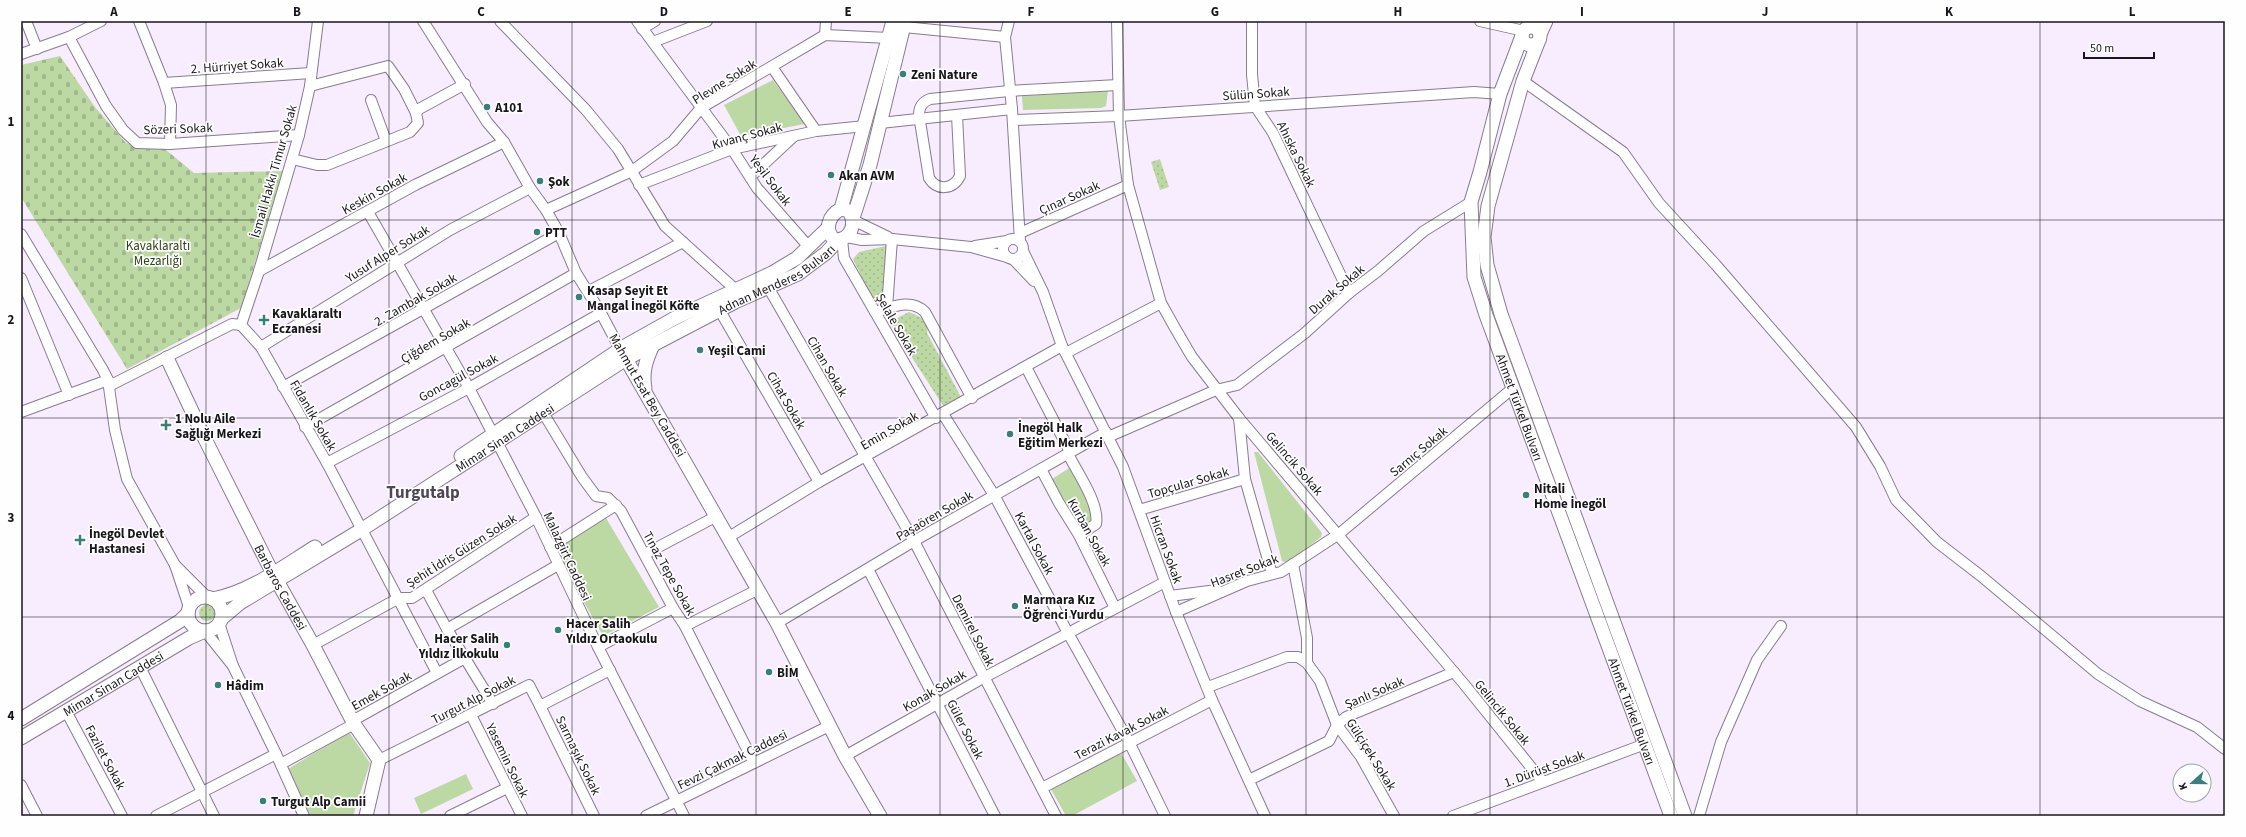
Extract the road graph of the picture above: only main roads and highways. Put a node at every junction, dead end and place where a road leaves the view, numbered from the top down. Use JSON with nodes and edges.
{"nodes":[{"id":1,"x":1546,"y":21,"type":"edge"},
{"id":2,"x":901,"y":23,"type":"edge"},
{"id":3,"x":1525,"y":29,"type":"edge"},
{"id":4,"x":1540,"y":37,"type":"junction"},
{"id":5,"x":842,"y":209,"type":"junction"},
{"id":6,"x":853,"y":219,"type":"junction"},
{"id":7,"x":828,"y":228,"type":"junction"},
{"id":8,"x":842,"y":239,"type":"junction"},
{"id":9,"x":653,"y":345,"type":"junction"},
{"id":10,"x":623,"y":354,"type":"junction"},
{"id":11,"x":167,"y":358,"type":"road end"},
{"id":12,"x":645,"y":392,"type":"junction"},
{"id":13,"x":275,"y":576,"type":"junction"},
{"id":14,"x":210,"y":598,"type":"junction"},
{"id":15,"x":188,"y":610,"type":"junction"},
{"id":16,"x":220,"y":621,"type":"junction"},
{"id":17,"x":205,"y":631,"type":"junction"},
{"id":18,"x":21,"y":719,"type":"edge"},
{"id":19,"x":21,"y":738,"type":"edge"},
{"id":20,"x":858,"y":779,"type":"junction"},
{"id":21,"x":366,"y":816,"type":"edge"},
{"id":22,"x":872,"y":816,"type":"edge"},
{"id":23,"x":880,"y":816,"type":"edge"},
{"id":24,"x":1671,"y":816,"type":"edge"},
{"id":25,"x":1685,"y":816,"type":"edge"}],
"edges":[{"from":1,"to":4,"type":"main road","name":"Ahmet Türkel Bulvarı"},
{"from":2,"to":5,"type":"main road"},
{"from":2,"to":6,"type":"main road"},
{"from":3,"to":4,"type":"main road"},
{"from":3,"to":24,"type":"main road","name":"Ahmet Türkel Bulvarı"},
{"from":4,"to":25,"type":"main road","name":"Ahmet Türkel Bulvarı"},
{"from":5,"to":6,"type":"main road"},
{"from":5,"to":7,"type":"main road"},
{"from":6,"to":8,"type":"main road"},
{"from":7,"to":8,"type":"main road"},
{"from":7,"to":10,"type":"main road","name":"Adnan Menderes Bulvarı"},
{"from":8,"to":9,"type":"main road","name":"Adnan Menderes Bulvarı"},
{"from":9,"to":10,"type":"main road","name":"Adnan Menderes Bulvarı"},
{"from":9,"to":12,"type":"main road"},
{"from":10,"to":12,"type":"main road","name":"Mahmut Esat Bey Caddesi"},
{"from":10,"to":13,"type":"main road","name":"Mimar Sinan Caddesi"},
{"from":11,"to":13,"type":"main road","name":"Barbaros Caddesi"},
{"from":12,"to":20,"type":"main road","name":"Mahmut Esat Bey Caddesi"},
{"from":13,"to":14,"type":"main road","name":"Mimar Sinan Caddesi"},
{"from":13,"to":16,"type":"main road","name":"Mimar Sinan Caddesi"},
{"from":13,"to":21,"type":"main road","name":"Barbaros Caddesi"},
{"from":14,"to":15,"type":"main road"},
{"from":14,"to":16,"type":"main road"},
{"from":15,"to":17,"type":"main road"},
{"from":15,"to":18,"type":"main road","name":"Mimar Sinan Caddesi"},
{"from":16,"to":17,"type":"main road"},
{"from":17,"to":19,"type":"main road","name":"Mimar Sinan Caddesi"},
{"from":20,"to":22,"type":"main road"},
{"from":20,"to":23,"type":"main road"}]}
